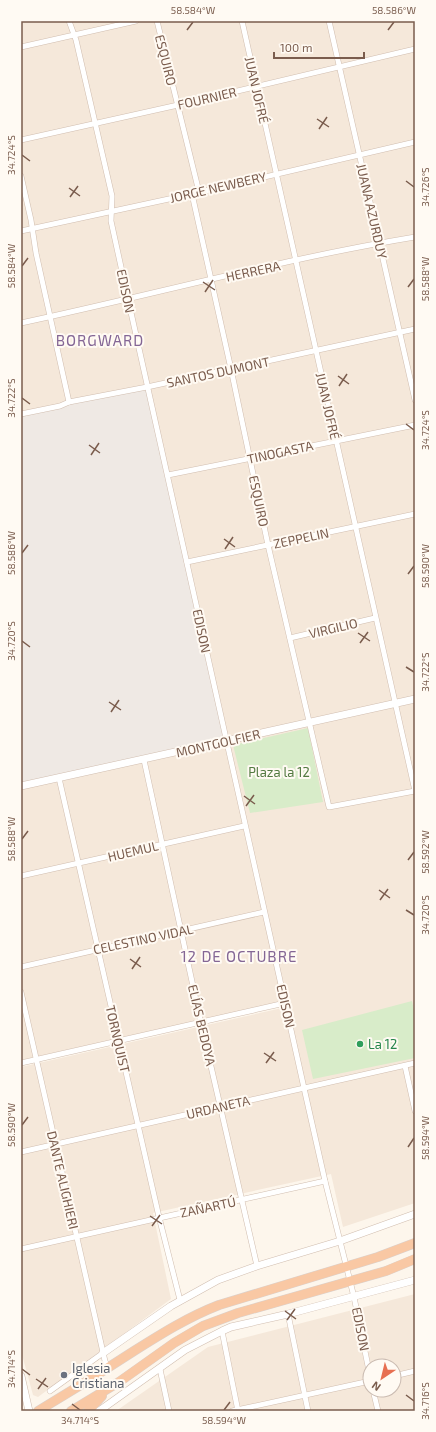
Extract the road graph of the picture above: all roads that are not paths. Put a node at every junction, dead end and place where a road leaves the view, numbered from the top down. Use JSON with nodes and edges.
{"nodes":[{"id":1,"x":69,"y":21,"type":"edge"},
{"id":2,"x":136,"y":21,"type":"edge"},
{"id":3,"x":156,"y":21,"type":"edge"},
{"id":4,"x":242,"y":21,"type":"edge"},
{"id":5,"x":329,"y":21,"type":"edge"},
{"id":6,"x":73,"y":35,"type":"junction"},
{"id":7,"x":21,"y":46,"type":"edge"},
{"id":8,"x":415,"y":49,"type":"edge"},
{"id":9,"x":339,"y":67,"type":"junction"},
{"id":10,"x":256,"y":87,"type":"junction"},
{"id":11,"x":178,"y":105,"type":"junction"},
{"id":12,"x":96,"y":122,"type":"junction"},
{"id":13,"x":21,"y":140,"type":"edge"},
{"id":14,"x":415,"y":142,"type":"edge"},
{"id":15,"x":359,"y":155,"type":"junction"},
{"id":16,"x":276,"y":174,"type":"junction"},
{"id":17,"x":21,"y":176,"type":"edge"},
{"id":18,"x":199,"y":192,"type":"junction"},
{"id":19,"x":192,"y":194,"type":"junction"},
{"id":20,"x":111,"y":211,"type":"junction"},
{"id":21,"x":32,"y":228,"type":"junction"},
{"id":22,"x":21,"y":231,"type":"edge"},
{"id":23,"x":415,"y":237,"type":"edge"},
{"id":24,"x":378,"y":243,"type":"junction"},
{"id":25,"x":296,"y":261,"type":"junction"},
{"id":26,"x":211,"y":280,"type":"junction"},
{"id":27,"x":128,"y":299,"type":"junction"},
{"id":28,"x":50,"y":317,"type":"junction"},
{"id":29,"x":21,"y":323,"type":"edge"},
{"id":30,"x":415,"y":329,"type":"edge"},
{"id":31,"x":400,"y":332,"type":"junction"},
{"id":32,"x":315,"y":350,"type":"junction"},
{"id":33,"x":231,"y":369,"type":"junction"},
{"id":34,"x":147,"y":387,"type":"junction"},
{"id":35,"x":415,"y":400,"type":"edge"},
{"id":36,"x":69,"y":402,"type":"junction"},
{"id":37,"x":21,"y":414,"type":"edge"},
{"id":38,"x":415,"y":425,"type":"edge"},
{"id":39,"x":336,"y":440,"type":"junction"},
{"id":40,"x":250,"y":458,"type":"junction"},
{"id":41,"x":168,"y":475,"type":"junction"},
{"id":42,"x":415,"y":514,"type":"edge"},
{"id":43,"x":356,"y":527,"type":"junction"},
{"id":44,"x":268,"y":545,"type":"junction"},
{"id":45,"x":187,"y":562,"type":"junction"},
{"id":46,"x":375,"y":618,"type":"junction"},
{"id":47,"x":290,"y":638,"type":"junction"},
{"id":48,"x":415,"y":699,"type":"edge"},
{"id":49,"x":395,"y":703,"type":"junction"},
{"id":50,"x":309,"y":723,"type":"junction"},
{"id":51,"x":226,"y":742,"type":"junction"},
{"id":52,"x":144,"y":760,"type":"junction"},
{"id":53,"x":59,"y":778,"type":"junction"},
{"id":54,"x":21,"y":786,"type":"edge"},
{"id":55,"x":415,"y":791,"type":"edge"},
{"id":56,"x":244,"y":826,"type":"junction"},
{"id":57,"x":162,"y":845,"type":"junction"},
{"id":58,"x":78,"y":864,"type":"junction"},
{"id":59,"x":21,"y":876,"type":"edge"},
{"id":60,"x":264,"y":912,"type":"junction"},
{"id":61,"x":181,"y":931,"type":"junction"},
{"id":62,"x":98,"y":949,"type":"junction"},
{"id":63,"x":21,"y":967,"type":"edge"},
{"id":64,"x":21,"y":992,"type":"edge"},
{"id":65,"x":285,"y":1003,"type":"junction"},
{"id":66,"x":201,"y":1023,"type":"junction"},
{"id":67,"x":119,"y":1042,"type":"junction"},
{"id":68,"x":37,"y":1060,"type":"junction"},
{"id":69,"x":21,"y":1063,"type":"edge"},
{"id":70,"x":415,"y":1063,"type":"edge"},
{"id":71,"x":405,"y":1066,"type":"junction"},
{"id":72,"x":304,"y":1088,"type":"junction"},
{"id":73,"x":221,"y":1106,"type":"junction"},
{"id":74,"x":415,"y":1112,"type":"edge"},
{"id":75,"x":138,"y":1126,"type":"junction"},
{"id":76,"x":55,"y":1144,"type":"junction"},
{"id":77,"x":21,"y":1152,"type":"edge"},
{"id":78,"x":325,"y":1181,"type":"junction"},
{"id":79,"x":242,"y":1200,"type":"junction"},
{"id":80,"x":415,"y":1214,"type":"edge"},
{"id":81,"x":159,"y":1217,"type":"junction"},
{"id":82,"x":76,"y":1237,"type":"junction"},
{"id":83,"x":340,"y":1241,"type":"junction"},
{"id":84,"x":415,"y":1243,"type":"edge"},
{"id":85,"x":21,"y":1249,"type":"edge"},
{"id":86,"x":415,"y":1260,"type":"edge"},
{"id":87,"x":257,"y":1266,"type":"junction"},
{"id":88,"x":346,"y":1266,"type":"junction"},
{"id":89,"x":415,"y":1280,"type":"edge"},
{"id":90,"x":350,"y":1281,"type":"junction"},
{"id":91,"x":354,"y":1297,"type":"junction"},
{"id":92,"x":180,"y":1300,"type":"junction"},
{"id":93,"x":288,"y":1314,"type":"junction"},
{"id":94,"x":222,"y":1331,"type":"junction"},
{"id":95,"x":103,"y":1353,"type":"junction"},
{"id":96,"x":366,"y":1358,"type":"edge"},
{"id":97,"x":108,"y":1368,"type":"junction"},
{"id":98,"x":160,"y":1369,"type":"junction"},
{"id":99,"x":415,"y":1371,"type":"edge"},
{"id":100,"x":402,"y":1374,"type":"edge"},
{"id":101,"x":21,"y":1376,"type":"edge"},
{"id":102,"x":119,"y":1382,"type":"junction"},
{"id":103,"x":362,"y":1383,"type":"edge"},
{"id":104,"x":50,"y":1391,"type":"dead end"},
{"id":105,"x":305,"y":1395,"type":"junction"},
{"id":106,"x":375,"y":1398,"type":"edge"},
{"id":107,"x":238,"y":1410,"type":"edge"},
{"id":108,"x":29,"y":1411,"type":"edge"},
{"id":109,"x":38,"y":1411,"type":"edge"},
{"id":110,"x":71,"y":1411,"type":"edge"},
{"id":111,"x":88,"y":1411,"type":"edge"},
{"id":112,"x":100,"y":1411,"type":"edge"},
{"id":113,"x":169,"y":1411,"type":"edge"},
{"id":114,"x":232,"y":1411,"type":"edge"},
{"id":115,"x":308,"y":1411,"type":"edge"},
{"id":116,"x":378,"y":1411,"type":"edge"}],
"edges":[{"from":1,"to":6,"type":"street","name":"EDISON"},
{"from":2,"to":6,"type":"street"},
{"from":3,"to":11,"type":"street","name":"ESQUIRO"},
{"from":4,"to":10,"type":"street","name":"JUAN JOFRÉ"},
{"from":5,"to":9,"type":"street","name":"JUANA AZURDUY"},
{"from":6,"to":7,"type":"street"},
{"from":6,"to":12,"type":"street","name":"EDISON"},
{"from":8,"to":9,"type":"street","name":"FOURNIER"},
{"from":9,"to":10,"type":"street","name":"FOURNIER"},
{"from":9,"to":15,"type":"street","name":"JUANA AZURDUY"},
{"from":10,"to":11,"type":"street","name":"FOURNIER"},
{"from":10,"to":16,"type":"street","name":"JUAN JOFRÉ"},
{"from":11,"to":12,"type":"street","name":"FOURNIER"},
{"from":11,"to":18,"type":"street","name":"ESQUIRO"},
{"from":12,"to":13,"type":"street","name":"FOURNIER"},
{"from":12,"to":20,"type":"street","name":"EDISON"},
{"from":14,"to":15,"type":"street","name":"JORGE NEWBERY"},
{"from":15,"to":16,"type":"street","name":"JORGE NEWBERY"},
{"from":15,"to":24,"type":"street","name":"JUANA AZURDUY"},
{"from":16,"to":18,"type":"street","name":"JORGE NEWBERY"},
{"from":16,"to":25,"type":"street","name":"JUAN JOFRÉ"},
{"from":17,"to":21,"type":"street"},
{"from":18,"to":19,"type":"street","name":"JORGE NEWBERY"},
{"from":19,"to":20,"type":"street","name":"JORGE NEWBERY"},
{"from":19,"to":26,"type":"street","name":"ESQUIRO"},
{"from":20,"to":21,"type":"street","name":"JORGE NEWBERY"},
{"from":20,"to":27,"type":"street","name":"EDISON"},
{"from":21,"to":22,"type":"street","name":"JORGE NEWBERY"},
{"from":21,"to":28,"type":"street"},
{"from":23,"to":24,"type":"street","name":"HERRERA"},
{"from":24,"to":25,"type":"street","name":"HERRERA"},
{"from":24,"to":31,"type":"street","name":"JUANA AZURDUY"},
{"from":25,"to":26,"type":"street","name":"HERRERA"},
{"from":25,"to":32,"type":"street","name":"JUAN JOFRÉ"},
{"from":26,"to":27,"type":"street","name":"HERRERA"},
{"from":26,"to":33,"type":"street","name":"ESQUIRO"},
{"from":27,"to":28,"type":"street","name":"HERRERA"},
{"from":27,"to":34,"type":"street","name":"EDISON"},
{"from":28,"to":29,"type":"street","name":"HERRERA"},
{"from":28,"to":36,"type":"street"},
{"from":30,"to":31,"type":"street","name":"SANTOS DUMONT"},
{"from":31,"to":32,"type":"street","name":"SANTOS DUMONT"},
{"from":31,"to":35,"type":"street","name":"JUANA AZURDUY"},
{"from":32,"to":33,"type":"street","name":"SANTOS DUMONT"},
{"from":32,"to":39,"type":"street","name":"JUAN JOFRÉ"},
{"from":33,"to":34,"type":"street","name":"SANTOS DUMONT"},
{"from":33,"to":40,"type":"street","name":"ESQUIRO"},
{"from":34,"to":36,"type":"street","name":"SANTOS DUMONT"},
{"from":34,"to":41,"type":"street","name":"EDISON"},
{"from":36,"to":37,"type":"street","name":"SANTOS DUMONT"},
{"from":38,"to":39,"type":"street","name":"TINOGASTA"},
{"from":39,"to":40,"type":"street","name":"TINOGASTA"},
{"from":39,"to":43,"type":"street","name":"JUAN JOFRÉ"},
{"from":40,"to":41,"type":"street","name":"TINOGASTA"},
{"from":40,"to":44,"type":"street","name":"ESQUIRO"},
{"from":41,"to":45,"type":"street","name":"EDISON"},
{"from":42,"to":43,"type":"street","name":"ZEPPELIN"},
{"from":43,"to":44,"type":"street","name":"ZEPPELIN"},
{"from":43,"to":46,"type":"street","name":"JUAN JOFRÉ"},
{"from":44,"to":45,"type":"street","name":"ZEPPELIN"},
{"from":44,"to":47,"type":"street","name":"ESQUIRO"},
{"from":45,"to":51,"type":"street","name":"EDISON"},
{"from":46,"to":47,"type":"street","name":"VIRGILIO"},
{"from":46,"to":49,"type":"street","name":"JUAN JOFRÉ"},
{"from":47,"to":50,"type":"street","name":"ESQUIRO"},
{"from":48,"to":49,"type":"street","name":"MONTGOLFIER"},
{"from":49,"to":50,"type":"street","name":"MONTGOLFIER"},
{"from":49,"to":55,"type":"street","name":"JUAN JOFRÉ"},
{"from":50,"to":51,"type":"street","name":"MONTGOLFIER"},
{"from":50,"to":55,"type":"street","name":"ESQUIRO"},
{"from":51,"to":52,"type":"street","name":"MONTGOLFIER"},
{"from":51,"to":56,"type":"street","name":"EDISON"},
{"from":52,"to":53,"type":"street","name":"MONTGOLFIER"},
{"from":52,"to":57,"type":"street","name":"ELÍAS BEDOYA"},
{"from":53,"to":54,"type":"street","name":"MONTGOLFIER"},
{"from":53,"to":58,"type":"street","name":"TORNQUIST"},
{"from":56,"to":57,"type":"street","name":"HUEMUL"},
{"from":56,"to":60,"type":"street","name":"EDISON"},
{"from":57,"to":58,"type":"street","name":"HUEMUL"},
{"from":57,"to":61,"type":"street","name":"ELÍAS BEDOYA"},
{"from":58,"to":59,"type":"street","name":"HUEMUL"},
{"from":58,"to":62,"type":"street","name":"TORNQUIST"},
{"from":60,"to":61,"type":"street","name":"CELESTINO VIDAL"},
{"from":60,"to":65,"type":"street","name":"EDISON"},
{"from":61,"to":62,"type":"street","name":"CELESTINO VIDAL"},
{"from":61,"to":66,"type":"street","name":"ELÍAS BEDOYA"},
{"from":62,"to":63,"type":"street","name":"CELESTINO VIDAL"},
{"from":62,"to":67,"type":"street","name":"TORNQUIST"},
{"from":64,"to":68,"type":"street","name":"DANTE ALIGHIERI"},
{"from":65,"to":66,"type":"street"},
{"from":65,"to":72,"type":"street","name":"EDISON"},
{"from":66,"to":67,"type":"street"},
{"from":66,"to":73,"type":"street","name":"ELÍAS BEDOYA"},
{"from":67,"to":68,"type":"street"},
{"from":67,"to":75,"type":"street","name":"TORNQUIST"},
{"from":68,"to":69,"type":"street"},
{"from":68,"to":76,"type":"street","name":"DANTE ALIGHIERI"},
{"from":70,"to":71,"type":"street","name":"URDANETA"},
{"from":71,"to":72,"type":"street","name":"URDANETA"},
{"from":71,"to":74,"type":"street"},
{"from":72,"to":73,"type":"street","name":"URDANETA"},
{"from":72,"to":78,"type":"street","name":"EDISON"},
{"from":73,"to":75,"type":"street","name":"URDANETA"},
{"from":73,"to":79,"type":"street","name":"ELÍAS BEDOYA"},
{"from":75,"to":76,"type":"street","name":"URDANETA"},
{"from":75,"to":81,"type":"street","name":"TORNQUIST"},
{"from":76,"to":77,"type":"street","name":"URDANETA"},
{"from":76,"to":82,"type":"street","name":"DANTE ALIGHIERI"},
{"from":78,"to":79,"type":"street","name":"ZAÑARTÚ"},
{"from":78,"to":83,"type":"street","name":"EDISON"},
{"from":79,"to":81,"type":"street","name":"ZAÑARTÚ"},
{"from":79,"to":87,"type":"street","name":"ELÍAS BEDOYA"},
{"from":80,"to":83,"type":"street"},
{"from":81,"to":82,"type":"street","name":"ZAÑARTÚ"},
{"from":81,"to":92,"type":"street","name":"TORNQUIST"},
{"from":82,"to":85,"type":"street","name":"ZAÑARTÚ"},
{"from":82,"to":95,"type":"street","name":"DANTE ALIGHIERI"},
{"from":83,"to":87,"type":"street"},
{"from":83,"to":88,"type":"street","name":"EDISON"},
{"from":84,"to":88,"type":"highway"},
{"from":86,"to":90,"type":"highway"},
{"from":87,"to":92,"type":"street"},
{"from":88,"to":90,"type":"street","name":"EDISON"},
{"from":88,"to":97,"type":"highway"},
{"from":89,"to":91,"type":"street"},
{"from":90,"to":91,"type":"street","name":"EDISON"},
{"from":90,"to":102,"type":"highway"},
{"from":91,"to":93,"type":"street"},
{"from":91,"to":96,"type":"street","name":"EDISON"},
{"from":92,"to":95,"type":"street"},
{"from":93,"to":94,"type":"street"},
{"from":93,"to":105,"type":"street"},
{"from":94,"to":98,"type":"street"},
{"from":94,"to":107,"type":"street"},
{"from":95,"to":97,"type":"street","name":"DANTE ALIGHIERI"},
{"from":95,"to":104,"type":"street"},
{"from":97,"to":109,"type":"highway"},
{"from":98,"to":112,"type":"street"},
{"from":98,"to":113,"type":"street"},
{"from":99,"to":100,"type":"street"},
{"from":101,"to":108,"type":"street"},
{"from":102,"to":110,"type":"highway"},
{"from":102,"to":111,"type":"highway"},
{"from":103,"to":105,"type":"street"},
{"from":105,"to":107,"type":"street"},
{"from":105,"to":115,"type":"street"},
{"from":106,"to":116,"type":"street"},
{"from":107,"to":114,"type":"street"}]}
